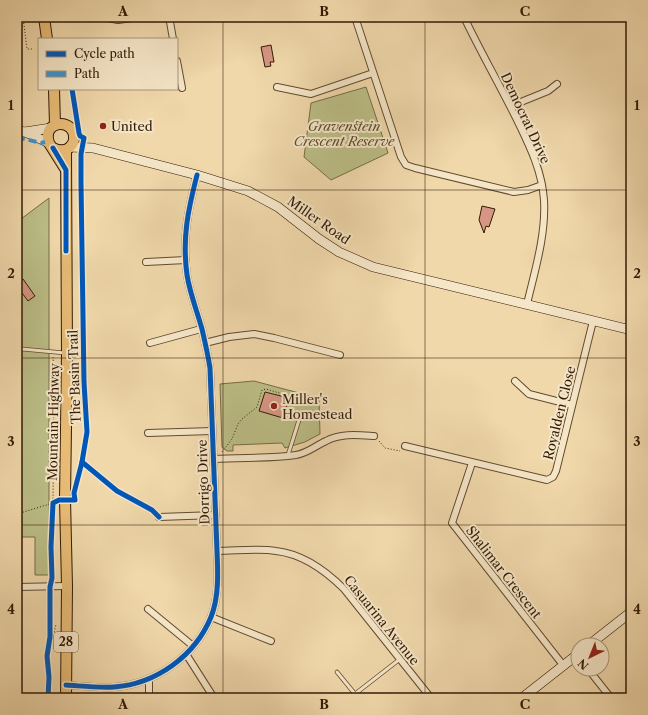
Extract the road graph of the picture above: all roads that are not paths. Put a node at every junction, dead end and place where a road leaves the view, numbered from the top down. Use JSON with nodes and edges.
{"nodes":[{"id":1,"x":44,"y":17,"type":"edge"},
{"id":2,"x":103,"y":17,"type":"edge"},
{"id":3,"x":139,"y":17,"type":"edge"},
{"id":4,"x":167,"y":17,"type":"edge"},
{"id":5,"x":355,"y":17,"type":"edge"},
{"id":6,"x":464,"y":17,"type":"edge"},
{"id":7,"x":47,"y":38,"type":"edge"},
{"id":8,"x":173,"y":38,"type":"edge"},
{"id":9,"x":178,"y":66,"type":"edge"},
{"id":10,"x":373,"y":74,"type":"junction"},
{"id":11,"x":557,"y":84,"type":"dead end"},
{"id":12,"x":277,"y":87,"type":"dead end"},
{"id":13,"x":182,"y":88,"type":"dead end"},
{"id":14,"x":54,"y":94,"type":"edge"},
{"id":15,"x":511,"y":106,"type":"junction"},
{"id":16,"x":57,"y":126,"type":"junction"},
{"id":17,"x":21,"y":131,"type":"edge"},
{"id":18,"x":74,"y":135,"type":"junction"},
{"id":19,"x":51,"y":146,"type":"junction"},
{"id":20,"x":89,"y":147,"type":"junction"},
{"id":21,"x":68,"y":148,"type":"junction"},
{"id":22,"x":66,"y":170,"type":"junction"},
{"id":23,"x":197,"y":175,"type":"junction"},
{"id":24,"x":542,"y":185,"type":"junction"},
{"id":25,"x":186,"y":260,"type":"junction"},
{"id":26,"x":146,"y":262,"type":"dead end"},
{"id":27,"x":527,"y":304,"type":"junction"},
{"id":28,"x":593,"y":321,"type":"junction"},
{"id":29,"x":201,"y":329,"type":"junction"},
{"id":30,"x":631,"y":330,"type":"edge"},
{"id":31,"x":150,"y":343,"type":"dead end"},
{"id":32,"x":205,"y":343,"type":"junction"},
{"id":33,"x":17,"y":351,"type":"edge"},
{"id":34,"x":67,"y":354,"type":"junction"},
{"id":35,"x":340,"y":356,"type":"dead end"},
{"id":36,"x":515,"y":381,"type":"dead end"},
{"id":37,"x":572,"y":405,"type":"junction"},
{"id":38,"x":299,"y":420,"type":"dead end"},
{"id":39,"x":212,"y":431,"type":"junction"},
{"id":40,"x":148,"y":433,"type":"dead end"},
{"id":41,"x":374,"y":436,"type":"road end"},
{"id":42,"x":404,"y":449,"type":"road end"},
{"id":43,"x":288,"y":456,"type":"junction"},
{"id":44,"x":214,"y":459,"type":"junction"},
{"id":45,"x":472,"y":463,"type":"junction"},
{"id":46,"x":216,"y":515,"type":"junction"},
{"id":47,"x":159,"y":517,"type":"dead end"},
{"id":48,"x":217,"y":551,"type":"junction"},
{"id":49,"x":17,"y":586,"type":"edge"},
{"id":50,"x":68,"y":586,"type":"junction"},
{"id":51,"x":148,"y":608,"type":"dead end"},
{"id":52,"x":631,"y":612,"type":"edge"},
{"id":53,"x":211,"y":618,"type":"junction"},
{"id":54,"x":599,"y":637,"type":"edge"},
{"id":55,"x":271,"y":642,"type":"dead end"},
{"id":56,"x":193,"y":646,"type":"junction"},
{"id":57,"x":186,"y":654,"type":"junction"},
{"id":58,"x":400,"y":659,"type":"junction"},
{"id":59,"x":570,"y":660,"type":"edge"},
{"id":60,"x":563,"y":665,"type":"junction"},
{"id":61,"x":337,"y":672,"type":"dead end"},
{"id":62,"x":594,"y":677,"type":"edge"},
{"id":63,"x":149,"y":679,"type":"junction"},
{"id":64,"x":66,"y":685,"type":"junction"},
{"id":65,"x":355,"y":694,"type":"junction"},
{"id":66,"x":66,"y":698,"type":"edge"},
{"id":67,"x":148,"y":698,"type":"edge"},
{"id":68,"x":214,"y":698,"type":"edge"},
{"id":69,"x":353,"y":698,"type":"edge"},
{"id":70,"x":431,"y":698,"type":"edge"},
{"id":71,"x":522,"y":698,"type":"edge"},
{"id":72,"x":611,"y":698,"type":"edge"}],
"edges":[{"from":1,"to":7,"type":"main road"},
{"from":2,"to":3,"type":"street"},
{"from":4,"to":8,"type":"street"},
{"from":5,"to":10,"type":"street"},
{"from":6,"to":15,"type":"street","name":"Democrat Drive"},
{"from":9,"to":13,"type":"street"},
{"from":10,"to":12,"type":"street"},
{"from":10,"to":24,"type":"street"},
{"from":11,"to":15,"type":"street"},
{"from":14,"to":16,"type":"main road"},
{"from":15,"to":24,"type":"street","name":"Democrat Drive"},
{"from":16,"to":17,"type":"main road"},
{"from":16,"to":18,"type":"main road"},
{"from":16,"to":19,"type":"main road"},
{"from":17,"to":19,"type":"main road"},
{"from":18,"to":20,"type":"main road","name":"Miller Road"},
{"from":18,"to":21,"type":"main road","number":"28"},
{"from":19,"to":21,"type":"main road"},
{"from":19,"to":22,"type":"main road"},
{"from":20,"to":21,"type":"main road","name":"Miller Road"},
{"from":20,"to":23,"type":"main road","name":"Miller Road"},
{"from":21,"to":22,"type":"main road","name":"Mountain Highway","number":"28"},
{"from":22,"to":34,"type":"main road","name":"Mountain Highway","number":"28"},
{"from":23,"to":25,"type":"street","name":"Dorrigo Drive"},
{"from":23,"to":27,"type":"main road","name":"Miller Road"},
{"from":24,"to":27,"type":"street","name":"Democrat Drive"},
{"from":25,"to":26,"type":"street"},
{"from":25,"to":29,"type":"street","name":"Dorrigo Drive"},
{"from":27,"to":28,"type":"main road","name":"Miller Road"},
{"from":28,"to":30,"type":"main road","name":"Miller Road"},
{"from":28,"to":37,"type":"street","name":"Royalden Close"},
{"from":29,"to":31,"type":"street"},
{"from":29,"to":32,"type":"street","name":"Dorrigo Drive"},
{"from":32,"to":35,"type":"street"},
{"from":32,"to":39,"type":"street","name":"Dorrigo Drive"},
{"from":33,"to":34,"type":"lane"},
{"from":34,"to":50,"type":"main road","name":"Mountain Highway","number":"28"},
{"from":36,"to":37,"type":"street"},
{"from":37,"to":45,"type":"street","name":"Royalden Close"},
{"from":38,"to":43,"type":"lane"},
{"from":39,"to":40,"type":"street"},
{"from":39,"to":44,"type":"street","name":"Dorrigo Drive"},
{"from":41,"to":43,"type":"street"},
{"from":42,"to":45,"type":"street","name":"Royalden Close"},
{"from":43,"to":44,"type":"street"},
{"from":44,"to":46,"type":"street","name":"Dorrigo Drive"},
{"from":45,"to":60,"type":"street","name":"Shalimar Crescent"},
{"from":46,"to":47,"type":"street"},
{"from":46,"to":48,"type":"street","name":"Dorrigo Drive"},
{"from":48,"to":53,"type":"street","name":"Dorrigo Drive"},
{"from":48,"to":58,"type":"street","name":"Casuarina Avenue"},
{"from":49,"to":50,"type":"street"},
{"from":50,"to":64,"type":"main road","name":"Mountain Highway","number":"28"},
{"from":51,"to":56,"type":"street"},
{"from":52,"to":54,"type":"main road"},
{"from":53,"to":55,"type":"street"},
{"from":53,"to":56,"type":"street","name":"Dorrigo Drive"},
{"from":56,"to":57,"type":"street","name":"Dorrigo Drive"},
{"from":57,"to":63,"type":"street","name":"Dorrigo Drive"},
{"from":57,"to":68,"type":"street"},
{"from":58,"to":65,"type":"lane"},
{"from":58,"to":70,"type":"street","name":"Casuarina Avenue"},
{"from":59,"to":60,"type":"main road"},
{"from":60,"to":71,"type":"main road"},
{"from":61,"to":65,"type":"lane"},
{"from":62,"to":72,"type":"street"},
{"from":63,"to":64,"type":"street","name":"Dorrigo Drive"},
{"from":63,"to":67,"type":"street"},
{"from":64,"to":66,"type":"main road","name":"Mountain Highway","number":"28"},
{"from":65,"to":69,"type":"lane"}]}
